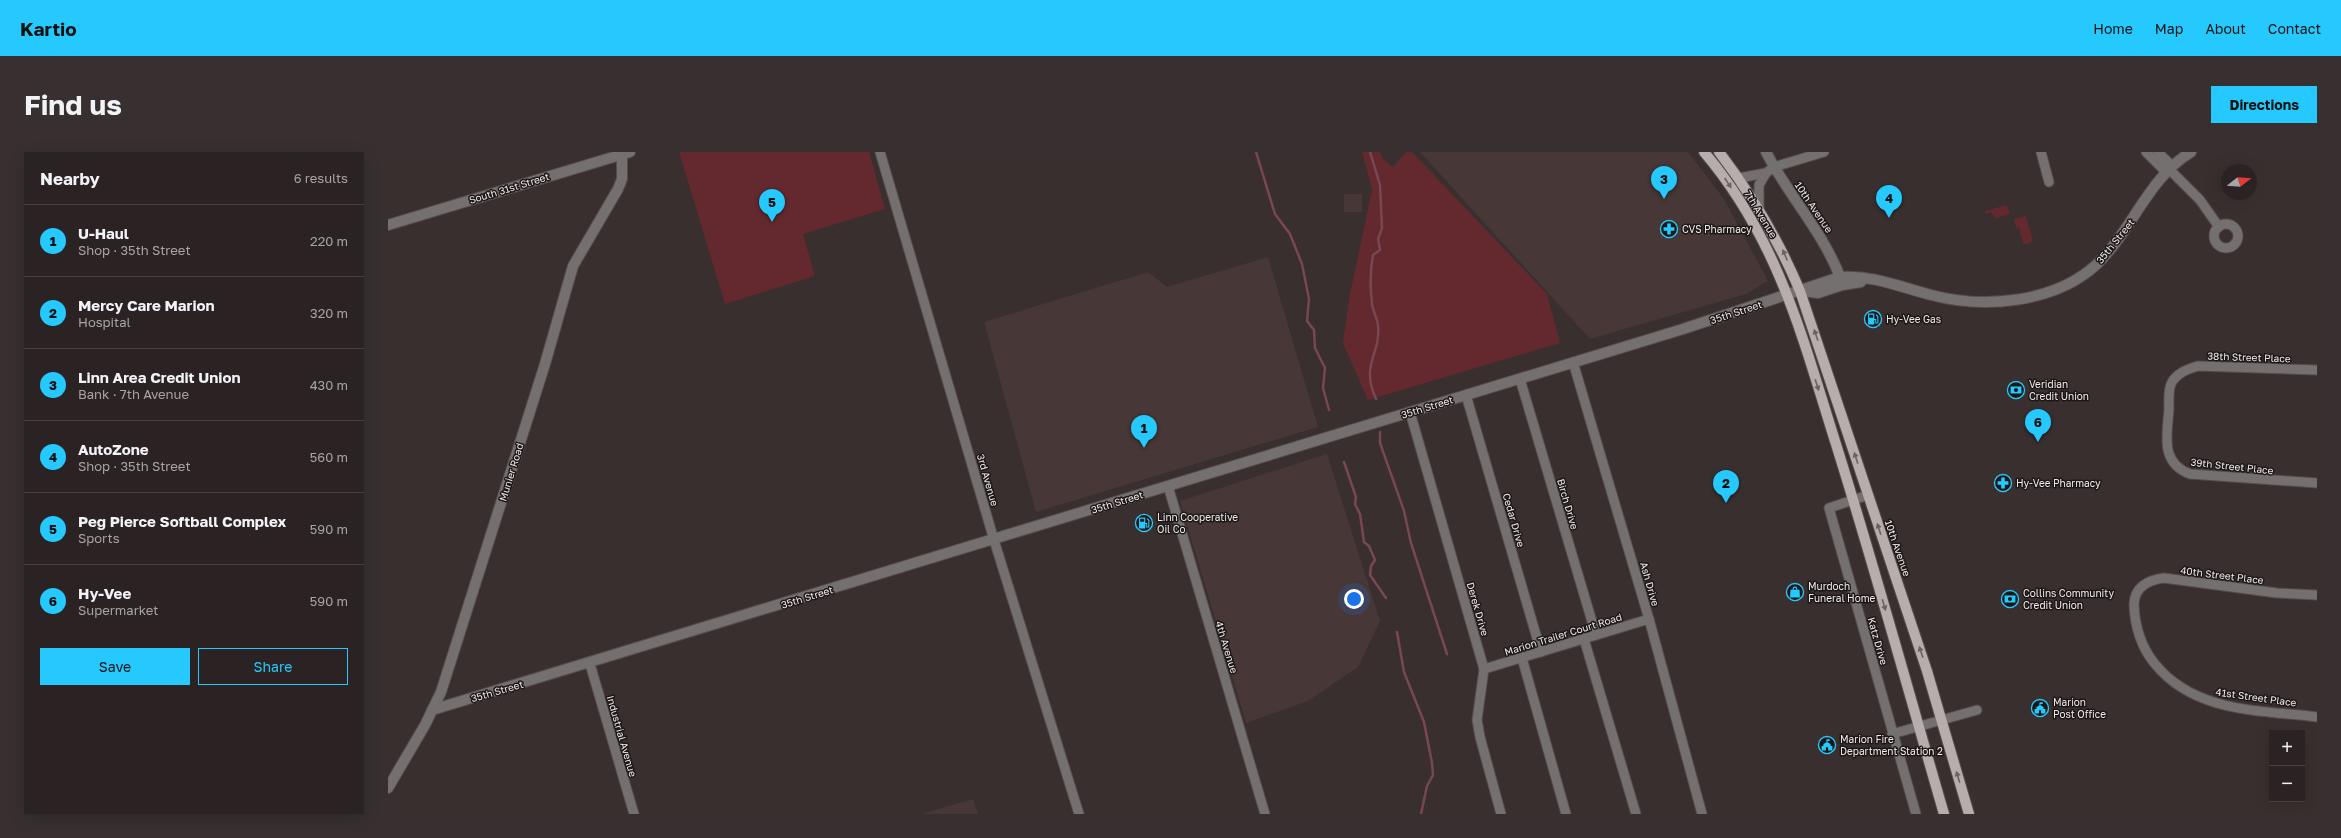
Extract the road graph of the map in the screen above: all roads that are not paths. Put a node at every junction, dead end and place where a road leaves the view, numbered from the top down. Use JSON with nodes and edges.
{"nodes":[{"id":1,"x":880,"y":152,"type":"edge"},
{"id":2,"x":1704,"y":152,"type":"edge"},
{"id":3,"x":1719,"y":152,"type":"edge"},
{"id":4,"x":1766,"y":152,"type":"edge"},
{"id":5,"x":1824,"y":152,"type":"edge"},
{"id":6,"x":2041,"y":152,"type":"edge"},
{"id":7,"x":2146,"y":152,"type":"edge"},
{"id":8,"x":2158,"y":152,"type":"edge"},
{"id":9,"x":2191,"y":152,"type":"edge"},
{"id":10,"x":625,"y":153,"type":"edge"},
{"id":11,"x":2169,"y":169,"type":"junction"},
{"id":12,"x":1770,"y":170,"type":"junction"},
{"id":13,"x":1739,"y":178,"type":"junction"},
{"id":14,"x":2050,"y":182,"type":"dead end"},
{"id":15,"x":1759,"y":208,"type":"junction"},
{"id":16,"x":388,"y":225,"type":"edge"},
{"id":17,"x":2219,"y":227,"type":"dead end"},
{"id":18,"x":1840,"y":278,"type":"junction"},
{"id":19,"x":1875,"y":278,"type":"junction"},
{"id":20,"x":1800,"y":291,"type":"junction"},
{"id":21,"x":1788,"y":295,"type":"junction"},
{"id":22,"x":1573,"y":362,"type":"junction"},
{"id":23,"x":2317,"y":370,"type":"edge"},
{"id":24,"x":1520,"y":379,"type":"junction"},
{"id":25,"x":1466,"y":395,"type":"junction"},
{"id":26,"x":1410,"y":412,"type":"junction"},
{"id":27,"x":2168,"y":416,"type":"joint"},
{"id":28,"x":2317,"y":483,"type":"edge"},
{"id":29,"x":1168,"y":486,"type":"junction"},
{"id":30,"x":1868,"y":495,"type":"junction"},
{"id":31,"x":1853,"y":500,"type":"junction"},
{"id":32,"x":994,"y":540,"type":"junction"},
{"id":33,"x":2317,"y":595,"type":"edge"},
{"id":34,"x":2134,"y":600,"type":"joint"},
{"id":35,"x":1649,"y":619,"type":"junction"},
{"id":36,"x":1596,"y":635,"type":"junction"},
{"id":37,"x":1584,"y":639,"type":"junction"},
{"id":38,"x":1541,"y":652,"type":"junction"},
{"id":39,"x":1522,"y":658,"type":"junction"},
{"id":40,"x":590,"y":664,"type":"junction"},
{"id":41,"x":1484,"y":669,"type":"junction"},
{"id":42,"x":432,"y":710,"type":"junction"},
{"id":43,"x":1977,"y":710,"type":"dead end"},
{"id":44,"x":2317,"y":717,"type":"edge"},
{"id":45,"x":1942,"y":720,"type":"junction"},
{"id":46,"x":1919,"y":726,"type":"junction"},
{"id":47,"x":1892,"y":734,"type":"junction"},
{"id":48,"x":388,"y":788,"type":"edge"},
{"id":49,"x":634,"y":814,"type":"edge"},
{"id":50,"x":1079,"y":814,"type":"edge"},
{"id":51,"x":1265,"y":814,"type":"edge"},
{"id":52,"x":1501,"y":814,"type":"edge"},
{"id":53,"x":1566,"y":814,"type":"edge"},
{"id":54,"x":1636,"y":814,"type":"edge"},
{"id":55,"x":1702,"y":814,"type":"edge"},
{"id":56,"x":1916,"y":814,"type":"edge"},
{"id":57,"x":1944,"y":814,"type":"edge"},
{"id":58,"x":1969,"y":814,"type":"edge"}],
"edges":[{"from":1,"to":32,"type":"street","name":"3rd Avenue"},
{"from":2,"to":21,"type":"main road","name":"7th Avenue","one_way":true},
{"from":3,"to":13,"type":"main road","name":"7th Avenue"},
{"from":4,"to":12,"type":"street","name":"10th Avenue"},
{"from":5,"to":12,"type":"street"},
{"from":6,"to":14,"type":"street"},
{"from":7,"to":11,"type":"street"},
{"from":8,"to":11,"type":"street"},
{"from":9,"to":11,"type":"street","name":"35th Street"},
{"from":10,"to":16,"type":"street","name":"South 31st Street"},
{"from":10,"to":42,"type":"street","name":"Munier Road"},
{"from":11,"to":17,"type":"street"},
{"from":11,"to":19,"type":"street","name":"35th Street"},
{"from":12,"to":13,"type":"street"},
{"from":12,"to":15,"type":"street"},
{"from":12,"to":18,"type":"street","name":"10th Avenue"},
{"from":13,"to":15,"type":"main road","name":"7th Avenue"},
{"from":20,"to":15,"type":"main road","name":"7th Avenue","one_way":true},
{"from":18,"to":19,"type":"street","name":"35th Street"},
{"from":18,"to":20,"type":"street","name":"35th Street"},
{"from":19,"to":20,"type":"street","name":"35th Street"},
{"from":20,"to":21,"type":"street","name":"35th Street"},
{"from":30,"to":20,"type":"main road","name":"10th Avenue","one_way":true},
{"from":21,"to":22,"type":"street","name":"35th Street"},
{"from":21,"to":31,"type":"main road","one_way":true},
{"from":22,"to":24,"type":"street","name":"35th Street"},
{"from":22,"to":35,"type":"street","name":"Ash Drive"},
{"from":23,"to":27,"type":"street","name":"38th Street Place"},
{"from":24,"to":25,"type":"street","name":"35th Street"},
{"from":24,"to":36,"type":"street","name":"Birch Drive"},
{"from":25,"to":26,"type":"street","name":"35th Street"},
{"from":25,"to":38,"type":"street","name":"Cedar Drive"},
{"from":26,"to":29,"type":"street","name":"35th Street"},
{"from":26,"to":41,"type":"street","name":"Derek Drive"},
{"from":27,"to":28,"type":"street","name":"39th Street Place"},
{"from":29,"to":32,"type":"street","name":"35th Street"},
{"from":29,"to":51,"type":"street","name":"4th Avenue"},
{"from":30,"to":31,"type":"street","name":"Katz Drive"},
{"from":45,"to":30,"type":"main road","name":"10th Avenue","one_way":true},
{"from":31,"to":46,"type":"main road","one_way":true},
{"from":31,"to":47,"type":"street","name":"Katz Drive"},
{"from":32,"to":40,"type":"street","name":"35th Street"},
{"from":32,"to":50,"type":"street","name":"3rd Avenue"},
{"from":33,"to":34,"type":"street","name":"40th Street Place"},
{"from":34,"to":44,"type":"street","name":"41st Street Place"},
{"from":35,"to":36,"type":"street","name":"Marion Trailer Court Road"},
{"from":35,"to":55,"type":"street","name":"Ash Drive"},
{"from":36,"to":37,"type":"street","name":"Marion Trailer Court Road"},
{"from":37,"to":38,"type":"street","name":"Marion Trailer Court Road"},
{"from":37,"to":54,"type":"street"},
{"from":38,"to":39,"type":"street","name":"Marion Trailer Court Road"},
{"from":39,"to":41,"type":"street","name":"Marion Trailer Court Road"},
{"from":39,"to":53,"type":"street"},
{"from":40,"to":42,"type":"street","name":"35th Street"},
{"from":40,"to":49,"type":"street","name":"Industrial Avenue"},
{"from":41,"to":52,"type":"street","name":"Derek Drive"},
{"from":42,"to":48,"type":"street","name":"Munier Road"},
{"from":43,"to":45,"type":"street"},
{"from":45,"to":46,"type":"street"},
{"from":58,"to":45,"type":"main road","name":"10th Avenue","one_way":true},
{"from":46,"to":47,"type":"street"},
{"from":46,"to":57,"type":"main road"},
{"from":47,"to":56,"type":"street"}]}
